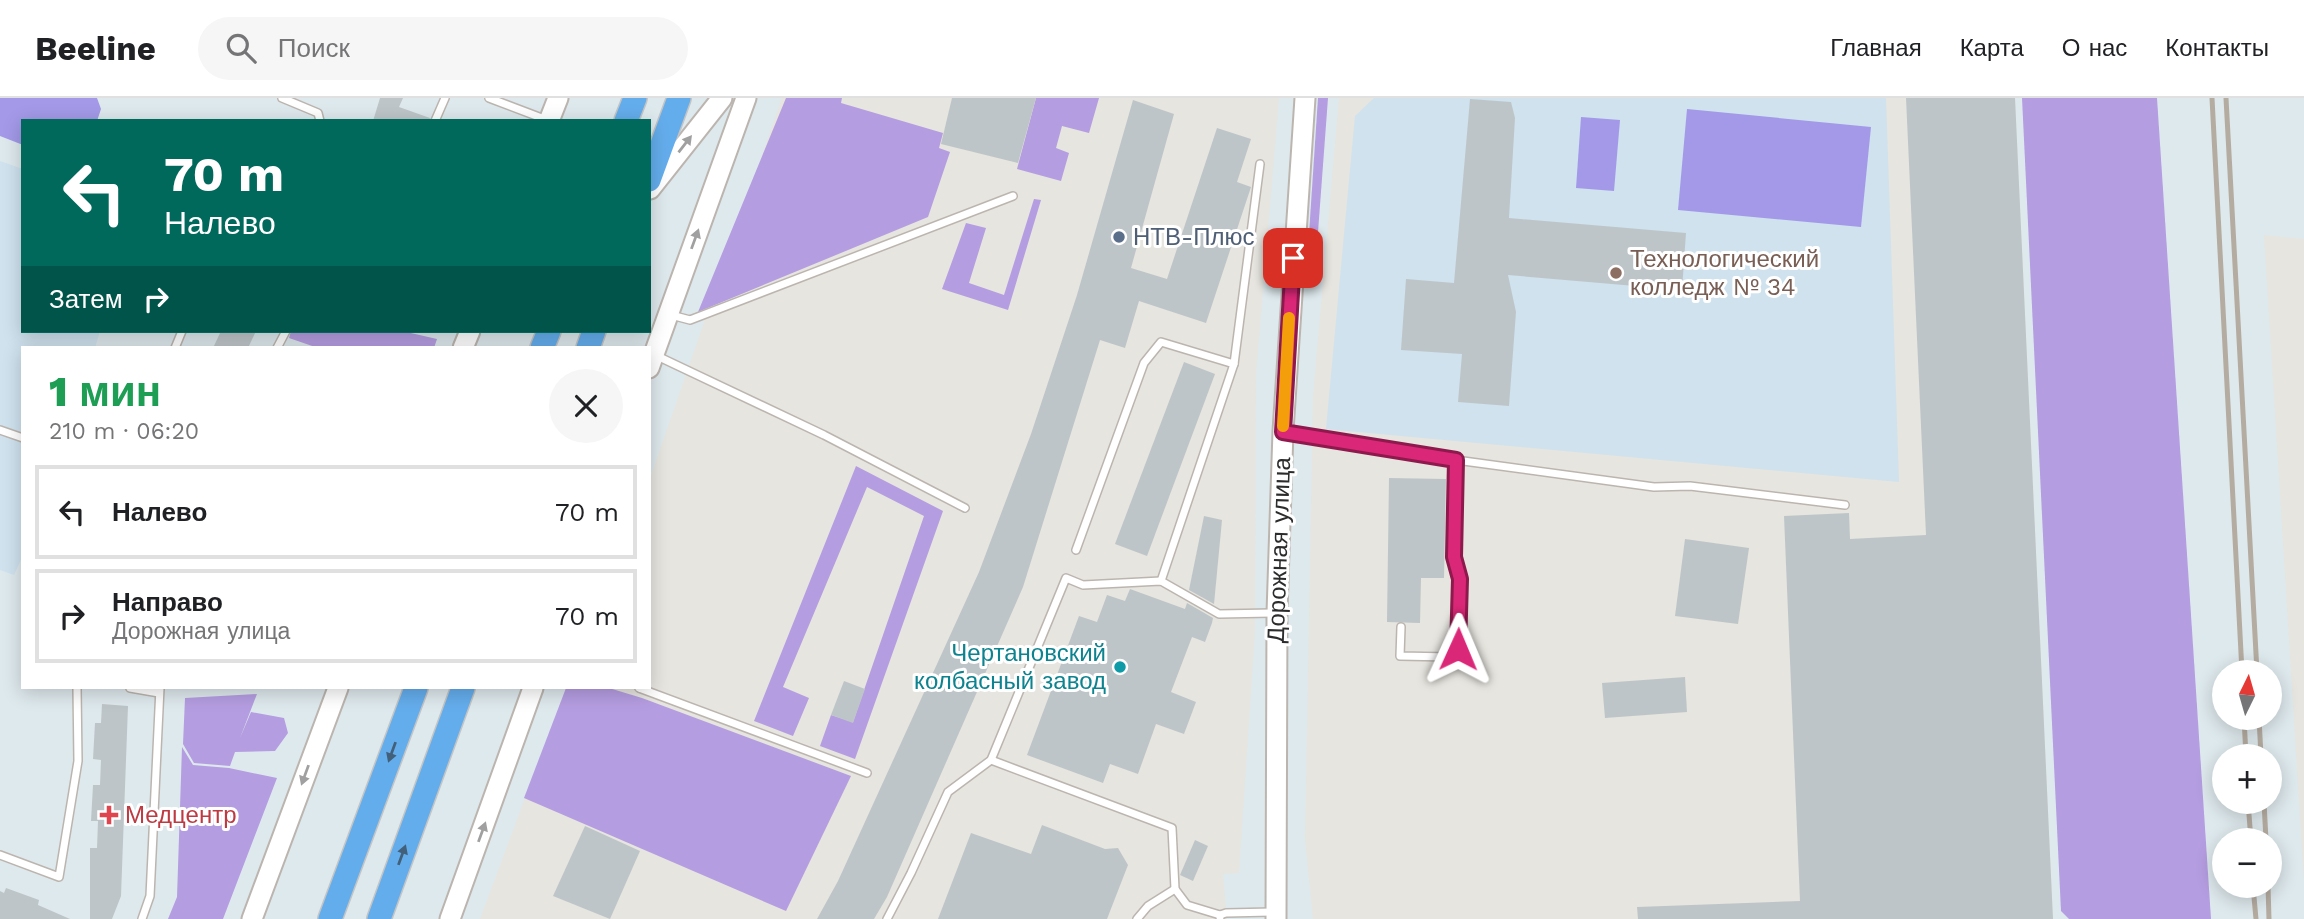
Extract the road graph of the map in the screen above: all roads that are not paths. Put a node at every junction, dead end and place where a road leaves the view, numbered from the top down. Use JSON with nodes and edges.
{"nodes":[{"id":1,"x":282,"y":98,"type":"edge"},
{"id":2,"x":444,"y":98,"type":"edge"},
{"id":3,"x":489,"y":98,"type":"edge"},
{"id":4,"x":558,"y":98,"type":"edge"},
{"id":5,"x":635,"y":98,"type":"edge"},
{"id":6,"x":679,"y":98,"type":"edge"},
{"id":7,"x":722,"y":98,"type":"edge"},
{"id":8,"x":746,"y":98,"type":"edge"},
{"id":9,"x":1305,"y":98,"type":"edge"},
{"id":10,"x":320,"y":119,"type":"edge"},
{"id":11,"x":436,"y":119,"type":"edge"},
{"id":12,"x":544,"y":119,"type":"edge"},
{"id":13,"x":550,"y":119,"type":"edge"},
{"id":14,"x":627,"y":119,"type":"edge"},
{"id":15,"x":1260,"y":164,"type":"dead end"},
{"id":16,"x":651,"y":175,"type":"edge"},
{"id":17,"x":651,"y":187,"type":"edge"},
{"id":18,"x":1013,"y":196,"type":"dead end"},
{"id":19,"x":667,"y":314,"type":"junction"},
{"id":20,"x":652,"y":361,"type":"edge"},
{"id":21,"x":1234,"y":364,"type":"junction"},
{"id":22,"x":0,"y":430,"type":"edge"},
{"id":23,"x":1283,"y":432,"type":"junction"},
{"id":24,"x":21,"y":437,"type":"edge"},
{"id":25,"x":1456,"y":460,"type":"junction"},
{"id":26,"x":1845,"y":505,"type":"dead end"},
{"id":27,"x":965,"y":508,"type":"dead end"},
{"id":28,"x":1076,"y":550,"type":"dead end"},
{"id":29,"x":1161,"y":580,"type":"junction"},
{"id":30,"x":1277,"y":613,"type":"junction"},
{"id":31,"x":1401,"y":627,"type":"dead end"},
{"id":32,"x":77,"y":689,"type":"edge"},
{"id":33,"x":338,"y":689,"type":"edge"},
{"id":34,"x":416,"y":689,"type":"edge"},
{"id":35,"x":463,"y":689,"type":"edge"},
{"id":36,"x":533,"y":689,"type":"edge"},
{"id":37,"x":642,"y":689,"type":"edge"},
{"id":38,"x":160,"y":690,"type":"edge"},
{"id":39,"x":990,"y":760,"type":"junction"},
{"id":40,"x":867,"y":773,"type":"dead end"},
{"id":41,"x":0,"y":855,"type":"edge"},
{"id":42,"x":1175,"y":889,"type":"junction"},
{"id":43,"x":1276,"y":915,"type":"edge"},
{"id":44,"x":1218,"y":918,"type":"edge"},
{"id":45,"x":142,"y":919,"type":"edge"},
{"id":46,"x":252,"y":919,"type":"edge"},
{"id":47,"x":330,"y":919,"type":"edge"},
{"id":48,"x":379,"y":919,"type":"edge"},
{"id":49,"x":450,"y":919,"type":"edge"},
{"id":50,"x":887,"y":919,"type":"edge"},
{"id":51,"x":1137,"y":919,"type":"edge"}],
"edges":[{"from":1,"to":10,"type":"lane"},
{"from":2,"to":11,"type":"lane"},
{"from":3,"to":12,"type":"lane"},
{"from":4,"to":13,"type":"main road"},
{"from":5,"to":14,"type":"main road"},
{"from":6,"to":16,"type":"main road"},
{"from":17,"to":7,"type":"main road","one_way":true},
{"from":19,"to":8,"type":"main road","one_way":true},
{"from":9,"to":23,"type":"main road","name":"Дорожная улица"},
{"from":15,"to":21,"type":"lane"},
{"from":18,"to":19,"type":"lane"},
{"from":19,"to":20,"type":"main road"},
{"from":20,"to":27,"type":"lane"},
{"from":21,"to":28,"type":"lane"},
{"from":21,"to":29,"type":"lane"},
{"from":22,"to":24,"type":"lane"},
{"from":23,"to":25,"type":"lane"},
{"from":23,"to":30,"type":"main road","name":"Дорожная улица"},
{"from":25,"to":26,"type":"lane"},
{"from":25,"to":31,"type":"lane"},
{"from":29,"to":30,"type":"lane"},
{"from":29,"to":39,"type":"lane"},
{"from":30,"to":43,"type":"main road","name":"Дорожная улица"},
{"from":32,"to":41,"type":"lane"},
{"from":33,"to":46,"type":"main road","one_way":true},
{"from":34,"to":47,"type":"main road","one_way":true},
{"from":48,"to":35,"type":"main road","one_way":true},
{"from":49,"to":36,"type":"main road","one_way":true},
{"from":37,"to":40,"type":"lane"},
{"from":38,"to":45,"type":"lane"},
{"from":39,"to":42,"type":"lane"},
{"from":39,"to":50,"type":"lane"},
{"from":42,"to":44,"type":"lane"},
{"from":42,"to":51,"type":"lane"},
{"from":43,"to":44,"type":"lane"}]}
